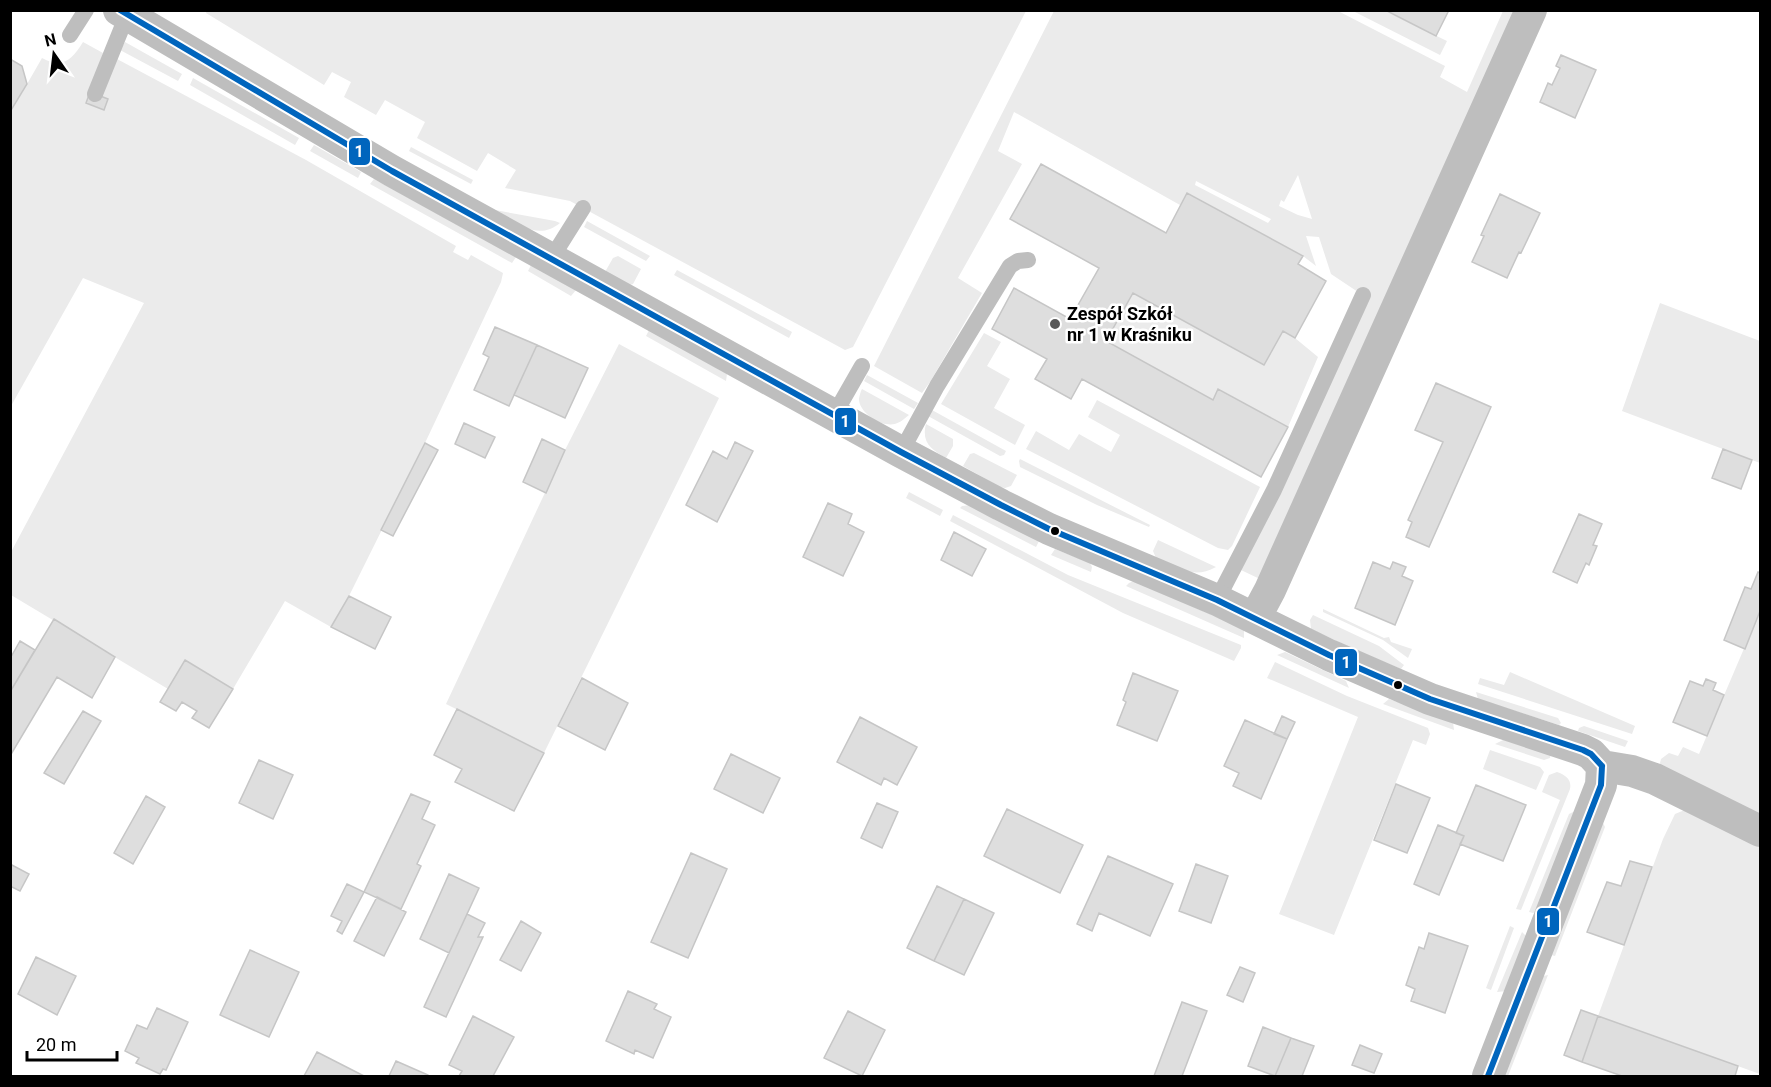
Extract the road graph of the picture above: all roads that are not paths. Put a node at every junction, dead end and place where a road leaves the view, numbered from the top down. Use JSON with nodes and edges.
{"nodes":[{"id":1,"x":86,"y":10,"type":"edge"},
{"id":2,"x":1531,"y":10,"type":"edge"},
{"id":3,"x":123,"y":13,"type":"edge"},
{"id":4,"x":70,"y":35,"type":"dead end"},
{"id":5,"x":95,"y":94,"type":"dead end"},
{"id":6,"x":583,"y":208,"type":"dead end"},
{"id":7,"x":551,"y":259,"type":"junction"},
{"id":8,"x":1028,"y":260,"type":"dead end"},
{"id":9,"x":1363,"y":296,"type":"dead end"},
{"id":10,"x":862,"y":366,"type":"dead end"},
{"id":11,"x":834,"y":415,"type":"junction"},
{"id":12,"x":900,"y":452,"type":"junction"},
{"id":13,"x":1216,"y":600,"type":"junction"},
{"id":14,"x":1255,"y":618,"type":"junction"},
{"id":15,"x":1602,"y":766,"type":"junction"},
{"id":16,"x":1761,"y":831,"type":"edge"},
{"id":17,"x":1488,"y":1077,"type":"edge"}],
"edges":[{"from":1,"to":4,"type":"lane"},
{"from":2,"to":14,"type":"street"},
{"from":3,"to":5,"type":"lane"},
{"from":3,"to":7,"type":"street"},
{"from":6,"to":7,"type":"lane"},
{"from":7,"to":11,"type":"street"},
{"from":8,"to":12,"type":"lane"},
{"from":9,"to":13,"type":"lane"},
{"from":10,"to":11,"type":"lane"},
{"from":11,"to":12,"type":"street"},
{"from":12,"to":13,"type":"street"},
{"from":13,"to":14,"type":"street"},
{"from":14,"to":15,"type":"street"},
{"from":15,"to":16,"type":"street"},
{"from":15,"to":17,"type":"street"}]}
